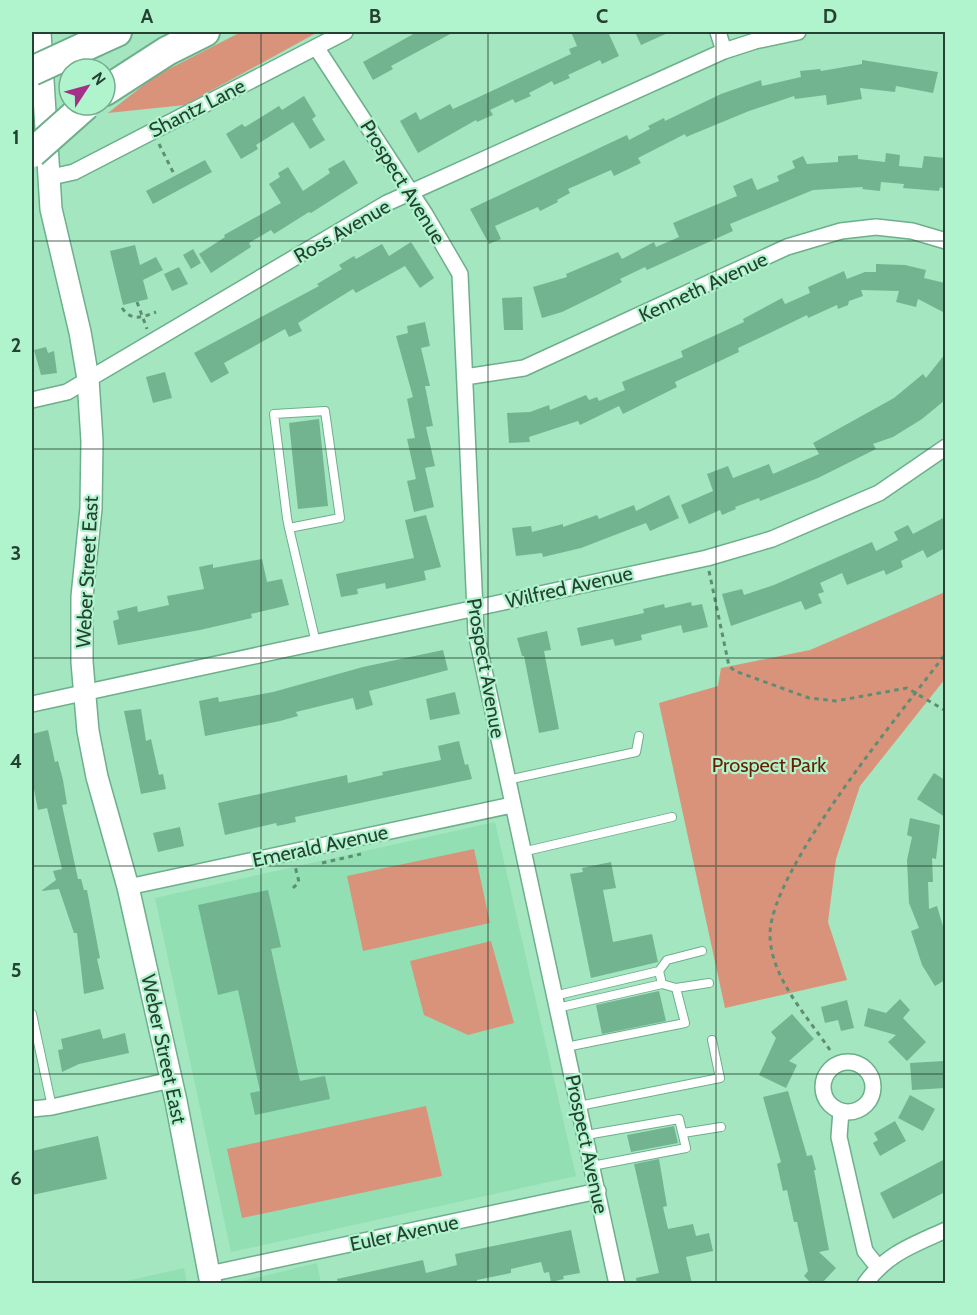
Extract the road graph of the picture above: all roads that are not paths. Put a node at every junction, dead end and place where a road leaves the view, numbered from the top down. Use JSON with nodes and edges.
{"nodes":[{"id":1,"x":40,"y":32,"type":"edge"},
{"id":2,"x":205,"y":32,"type":"edge"},
{"id":3,"x":345,"y":32,"type":"edge"},
{"id":4,"x":718,"y":32,"type":"edge"},
{"id":5,"x":798,"y":32,"type":"edge"},
{"id":6,"x":107,"y":36,"type":"edge"},
{"id":7,"x":316,"y":47,"type":"junction"},
{"id":8,"x":724,"y":51,"type":"junction"},
{"id":9,"x":32,"y":71,"type":"edge"},
{"id":10,"x":117,"y":83,"type":"edge"},
{"id":11,"x":72,"y":117,"type":"edge"},
{"id":12,"x":32,"y":153,"type":"edge"},
{"id":13,"x":47,"y":178,"type":"junction"},
{"id":14,"x":410,"y":192,"type":"junction"},
{"id":15,"x":945,"y":241,"type":"edge"},
{"id":16,"x":465,"y":377,"type":"junction"},
{"id":17,"x":88,"y":379,"type":"junction"},
{"id":18,"x":32,"y":400,"type":"edge"},
{"id":19,"x":945,"y":447,"type":"edge"},
{"id":20,"x":289,"y":528,"type":"junction"},
{"id":21,"x":473,"y":609,"type":"junction"},
{"id":22,"x":316,"y":643,"type":"junction"},
{"id":23,"x":84,"y":692,"type":"junction"},
{"id":24,"x":32,"y":704,"type":"edge"},
{"id":25,"x":639,"y":736,"type":"dead end"},
{"id":26,"x":507,"y":780,"type":"junction"},
{"id":27,"x":512,"y":805,"type":"junction"},
{"id":28,"x":672,"y":818,"type":"dead end"},
{"id":29,"x":522,"y":852,"type":"junction"},
{"id":30,"x":128,"y":887,"type":"junction"},
{"id":31,"x":702,"y":951,"type":"dead end"},
{"id":32,"x":658,"y":971,"type":"junction"},
{"id":33,"x":710,"y":983,"type":"dead end"},
{"id":34,"x":662,"y":984,"type":"junction"},
{"id":35,"x":676,"y":988,"type":"junction"},
{"id":36,"x":556,"y":1002,"type":"junction"},
{"id":37,"x":32,"y":1014,"type":"edge"},
{"id":38,"x":712,"y":1040,"type":"dead end"},
{"id":39,"x":566,"y":1047,"type":"junction"},
{"id":40,"x":171,"y":1080,"type":"junction"},
{"id":41,"x":579,"y":1106,"type":"junction"},
{"id":42,"x":52,"y":1107,"type":"junction"},
{"id":43,"x":32,"y":1109,"type":"edge"},
{"id":44,"x":841,"y":1111,"type":"dead end"},
{"id":45,"x":721,"y":1126,"type":"dead end"},
{"id":46,"x":683,"y":1133,"type":"junction"},
{"id":47,"x":586,"y":1135,"type":"junction"},
{"id":48,"x":592,"y":1166,"type":"junction"},
{"id":49,"x":598,"y":1191,"type":"junction"},
{"id":50,"x":945,"y":1230,"type":"edge"},
{"id":51,"x":877,"y":1266,"type":"junction"},
{"id":52,"x":210,"y":1279,"type":"edge"},
{"id":53,"x":617,"y":1284,"type":"edge"},
{"id":54,"x":865,"y":1284,"type":"edge"}],
"edges":[{"from":1,"to":13,"type":"main road","name":"Weber Street East"},
{"from":2,"to":10,"type":"highway"},
{"from":3,"to":7,"type":"street","name":"Shantz Lane"},
{"from":4,"to":8,"type":"street"},
{"from":5,"to":8,"type":"street","name":"Ross Avenue"},
{"from":6,"to":9,"type":"highway","bridge":true},
{"from":7,"to":13,"type":"street","name":"Shantz Lane"},
{"from":7,"to":14,"type":"street","name":"Prospect Avenue"},
{"from":8,"to":14,"type":"street","name":"Ross Avenue"},
{"from":11,"to":12,"type":"highway","bridge":true},
{"from":13,"to":17,"type":"main road","name":"Weber Street East"},
{"from":14,"to":16,"type":"street","name":"Prospect Avenue"},
{"from":14,"to":17,"type":"street","name":"Ross Avenue"},
{"from":15,"to":16,"type":"street","name":"Kenneth Avenue"},
{"from":16,"to":21,"type":"street","name":"Prospect Avenue"},
{"from":17,"to":18,"type":"street","name":"Ross Avenue"},
{"from":17,"to":23,"type":"main road","name":"Weber Street East"},
{"from":19,"to":21,"type":"street","name":"Wilfred Avenue"},
{"from":20,"to":20,"type":"lane"},
{"from":20,"to":22,"type":"lane"},
{"from":21,"to":22,"type":"street","name":"Wilfred Avenue"},
{"from":21,"to":26,"type":"street","name":"Prospect Avenue"},
{"from":22,"to":23,"type":"street","name":"Wilfred Avenue"},
{"from":23,"to":24,"type":"street","name":"Wilfred Avenue"},
{"from":23,"to":30,"type":"main road","name":"Weber Street East"},
{"from":25,"to":26,"type":"lane"},
{"from":26,"to":27,"type":"street","name":"Prospect Avenue"},
{"from":27,"to":29,"type":"street","name":"Prospect Avenue"},
{"from":27,"to":30,"type":"street","name":"Emerald Avenue"},
{"from":28,"to":29,"type":"lane"},
{"from":29,"to":36,"type":"street","name":"Prospect Avenue"},
{"from":30,"to":40,"type":"main road","name":"Weber Street East"},
{"from":31,"to":32,"type":"lane"},
{"from":32,"to":34,"type":"lane"},
{"from":32,"to":36,"type":"lane"},
{"from":33,"to":35,"type":"lane"},
{"from":34,"to":35,"type":"lane"},
{"from":34,"to":36,"type":"lane"},
{"from":35,"to":39,"type":"lane"},
{"from":36,"to":39,"type":"street","name":"Prospect Avenue"},
{"from":37,"to":42,"type":"lane"},
{"from":38,"to":41,"type":"lane"},
{"from":39,"to":41,"type":"street","name":"Prospect Avenue"},
{"from":40,"to":42,"type":"street"},
{"from":40,"to":52,"type":"main road","name":"Weber Street East"},
{"from":41,"to":47,"type":"street","name":"Prospect Avenue"},
{"from":42,"to":43,"type":"street"},
{"from":44,"to":51,"type":"street"},
{"from":45,"to":46,"type":"lane"},
{"from":46,"to":47,"type":"lane"},
{"from":46,"to":48,"type":"lane"},
{"from":47,"to":48,"type":"street","name":"Prospect Avenue"},
{"from":48,"to":49,"type":"street","name":"Prospect Avenue"},
{"from":49,"to":52,"type":"street","name":"Euler Avenue"},
{"from":49,"to":53,"type":"street","name":"Prospect Avenue"},
{"from":50,"to":51,"type":"street"},
{"from":51,"to":54,"type":"street"}]}
